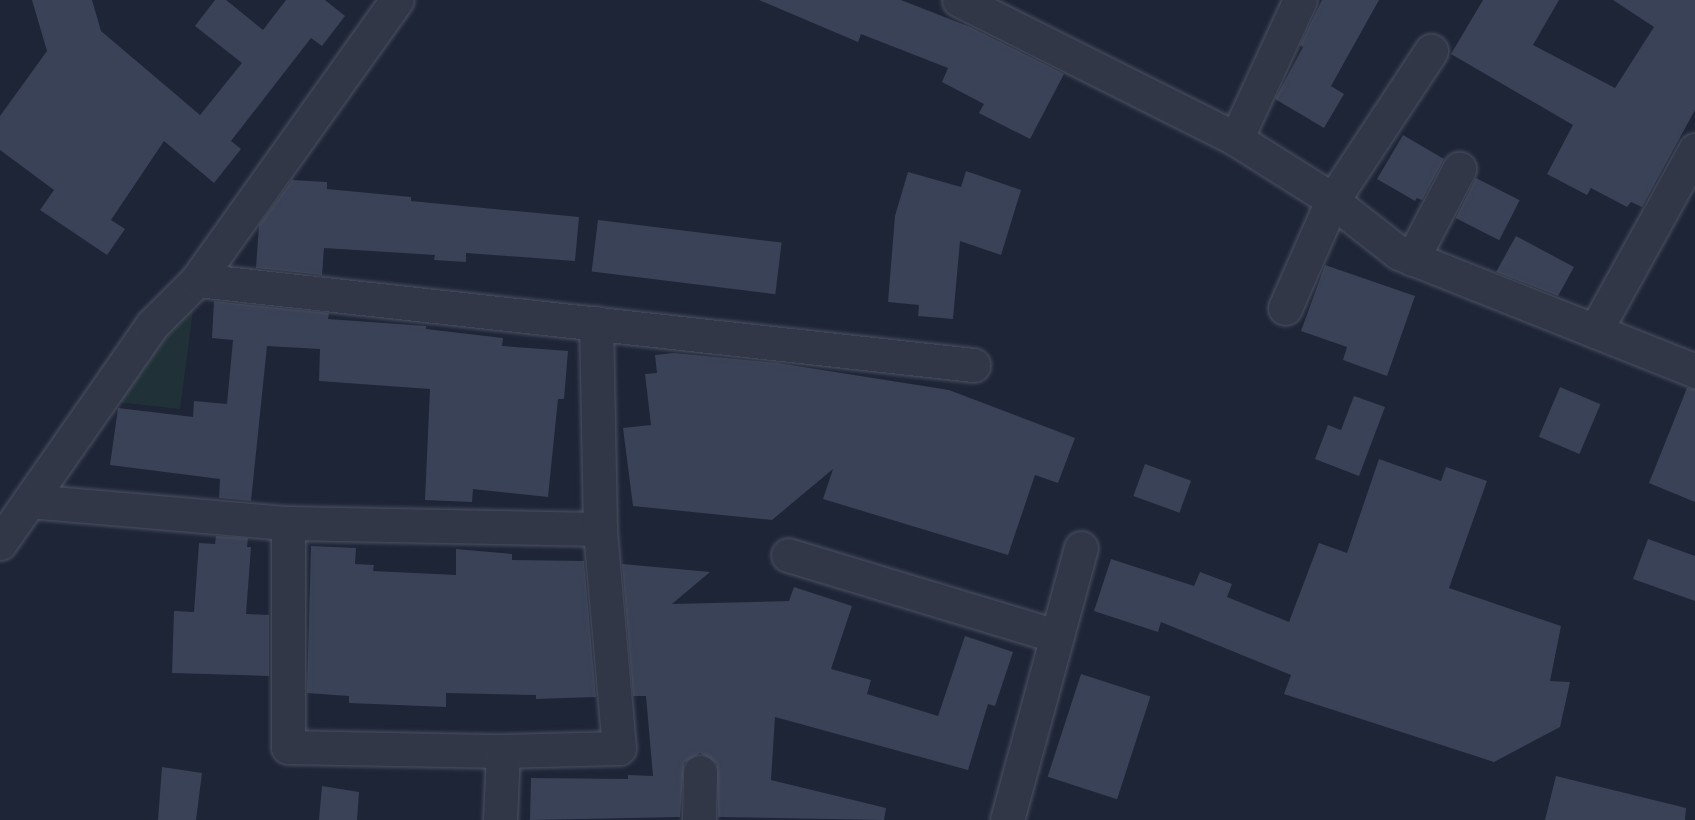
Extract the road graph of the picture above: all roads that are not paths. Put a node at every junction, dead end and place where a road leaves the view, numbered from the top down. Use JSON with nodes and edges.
{"nodes":[{"id":1,"x":397,"y":0,"type":"edge"},
{"id":2,"x":958,"y":0,"type":"edge"},
{"id":3,"x":1300,"y":0,"type":"edge"},
{"id":4,"x":1431,"y":51,"type":"dead end"},
{"id":5,"x":1236,"y":139,"type":"junction"},
{"id":6,"x":1695,"y":150,"type":"edge"},
{"id":7,"x":1459,"y":169,"type":"dead end"},
{"id":8,"x":1332,"y":201,"type":"junction"},
{"id":9,"x":1412,"y":258,"type":"junction"},
{"id":10,"x":197,"y":280,"type":"junction"},
{"id":11,"x":1285,"y":308,"type":"dead end"},
{"id":12,"x":596,"y":323,"type":"junction"},
{"id":13,"x":1596,"y":331,"type":"junction"},
{"id":14,"x":973,"y":365,"type":"dead end"},
{"id":15,"x":1695,"y":371,"type":"edge"},
{"id":16,"x":29,"y":501,"type":"junction"},
{"id":17,"x":288,"y":523,"type":"junction"},
{"id":18,"x":600,"y":529,"type":"junction"},
{"id":19,"x":0,"y":543,"type":"edge"},
{"id":20,"x":1081,"y":548,"type":"dead end"},
{"id":21,"x":788,"y":555,"type":"dead end"},
{"id":22,"x":1057,"y":636,"type":"junction"},
{"id":23,"x":503,"y":751,"type":"junction"},
{"id":24,"x":700,"y":772,"type":"dead end"},
{"id":25,"x":500,"y":820,"type":"edge"},
{"id":26,"x":699,"y":820,"type":"edge"},
{"id":27,"x":1007,"y":820,"type":"edge"}],
"edges":[{"from":1,"to":10,"type":"street"},
{"from":2,"to":5,"type":"street"},
{"from":3,"to":5,"type":"street"},
{"from":4,"to":8,"type":"street"},
{"from":5,"to":8,"type":"street"},
{"from":6,"to":13,"type":"street"},
{"from":7,"to":9,"type":"street"},
{"from":8,"to":9,"type":"street"},
{"from":8,"to":11,"type":"street"},
{"from":9,"to":13,"type":"street"},
{"from":10,"to":12,"type":"street"},
{"from":10,"to":16,"type":"street"},
{"from":12,"to":14,"type":"street"},
{"from":12,"to":18,"type":"street"},
{"from":13,"to":15,"type":"street"},
{"from":16,"to":17,"type":"street"},
{"from":16,"to":19,"type":"street"},
{"from":17,"to":18,"type":"street"},
{"from":17,"to":23,"type":"street"},
{"from":18,"to":23,"type":"street"},
{"from":20,"to":22,"type":"street"},
{"from":21,"to":22,"type":"street"},
{"from":22,"to":27,"type":"street"},
{"from":23,"to":25,"type":"street"},
{"from":24,"to":26,"type":"street"}]}
